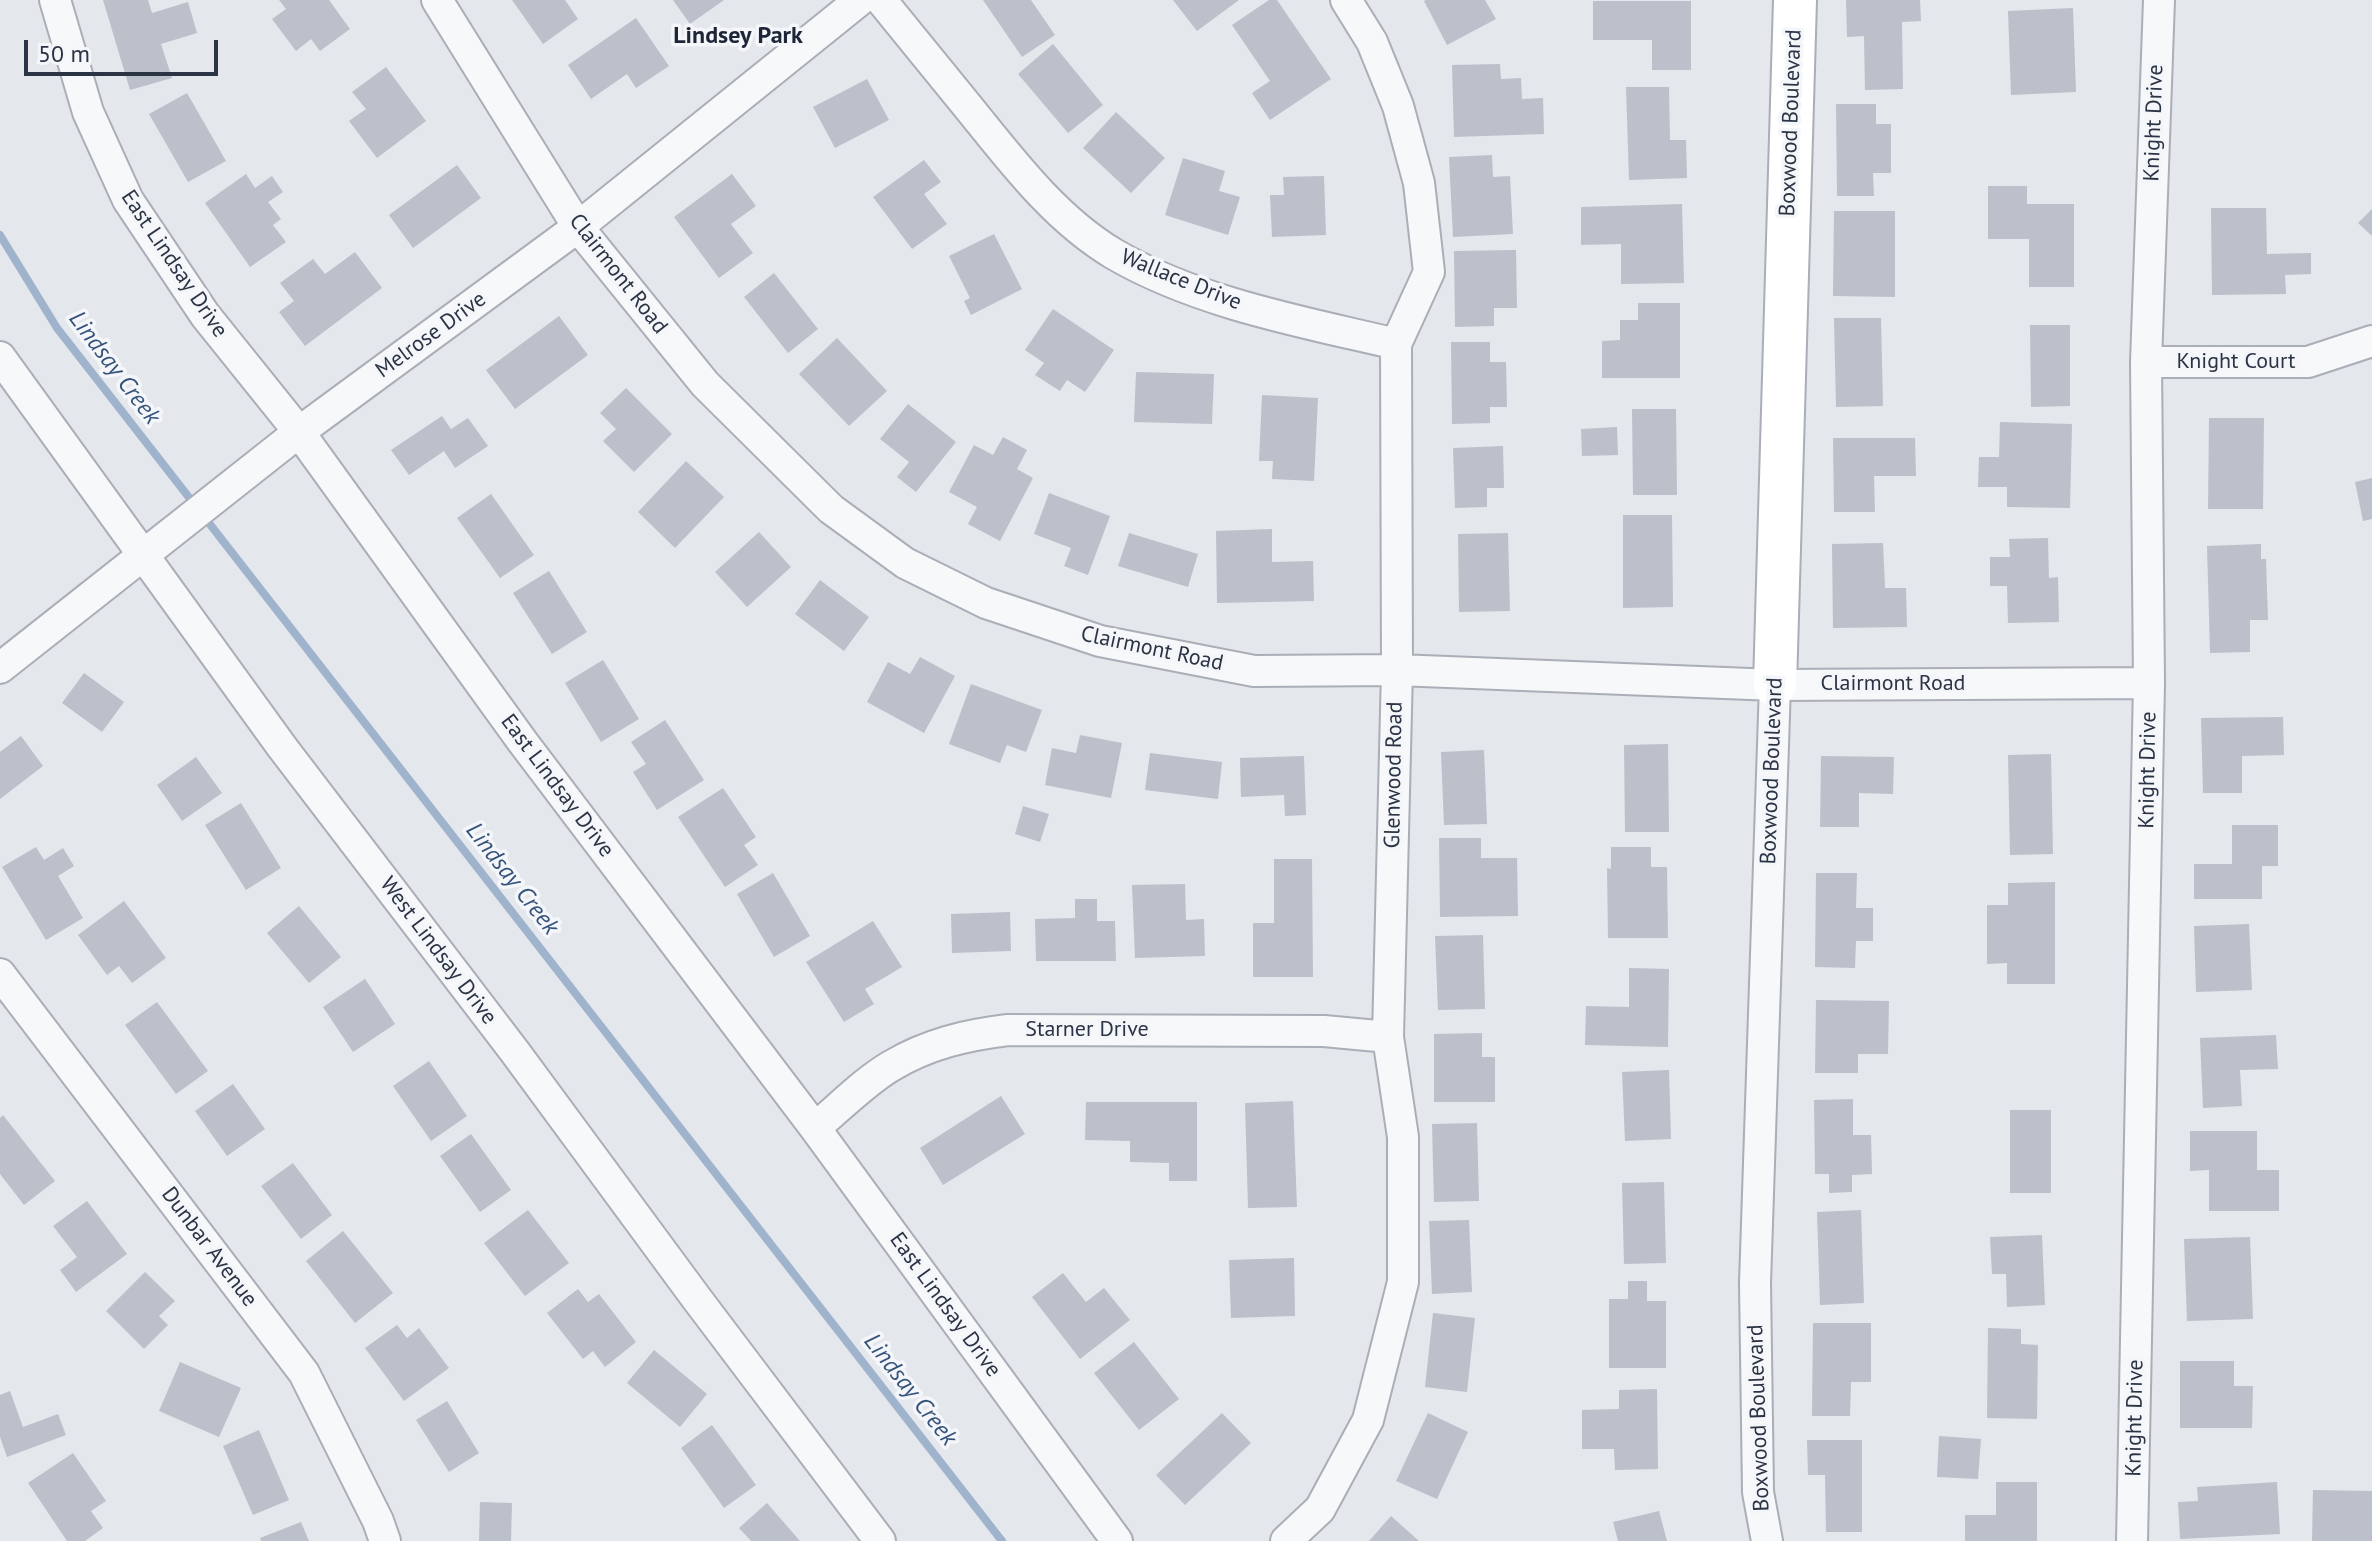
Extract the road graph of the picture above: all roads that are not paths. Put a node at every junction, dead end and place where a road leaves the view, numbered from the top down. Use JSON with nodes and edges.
{"nodes":[{"id":1,"x":55,"y":0,"type":"edge"},
{"id":2,"x":437,"y":0,"type":"edge"},
{"id":3,"x":860,"y":0,"type":"edge"},
{"id":4,"x":881,"y":0,"type":"edge"},
{"id":5,"x":1346,"y":0,"type":"edge"},
{"id":6,"x":1795,"y":0,"type":"edge"},
{"id":7,"x":2159,"y":0,"type":"edge"},
{"id":8,"x":578,"y":227,"type":"junction"},
{"id":9,"x":2372,"y":341,"type":"edge"},
{"id":10,"x":1396,"y":344,"type":"junction"},
{"id":11,"x":0,"y":357,"type":"edge"},
{"id":12,"x":2146,"y":362,"type":"junction"},
{"id":13,"x":299,"y":432,"type":"junction"},
{"id":14,"x":144,"y":555,"type":"junction"},
{"id":15,"x":0,"y":668,"type":"edge"},
{"id":16,"x":1397,"y":670,"type":"junction"},
{"id":17,"x":2149,"y":683,"type":"junction"},
{"id":18,"x":1775,"y":685,"type":"junction"},
{"id":19,"x":0,"y":974,"type":"edge"},
{"id":20,"x":1388,"y":1037,"type":"junction"},
{"id":21,"x":815,"y":1128,"type":"junction"},
{"id":22,"x":385,"y":1541,"type":"edge"},
{"id":23,"x":880,"y":1541,"type":"edge"},
{"id":24,"x":1117,"y":1541,"type":"edge"},
{"id":25,"x":1286,"y":1541,"type":"edge"},
{"id":26,"x":1767,"y":1541,"type":"edge"},
{"id":27,"x":2132,"y":1541,"type":"edge"}],
"edges":[{"from":1,"to":13,"type":"street","name":"East Lindsay Drive"},
{"from":2,"to":8,"type":"street","name":"Clairmont Road"},
{"from":3,"to":8,"type":"street","name":"Melrose Drive"},
{"from":4,"to":10,"type":"street","name":"Wallace Drive"},
{"from":5,"to":10,"type":"street","name":"Glenwood Road"},
{"from":6,"to":18,"type":"street","name":"Boxwood Boulevard"},
{"from":7,"to":12,"type":"street","name":"Knight Drive"},
{"from":8,"to":13,"type":"street","name":"Melrose Drive"},
{"from":8,"to":16,"type":"street","name":"Clairmont Road"},
{"from":9,"to":12,"type":"street","name":"Knight Court"},
{"from":10,"to":16,"type":"street","name":"Glenwood Road"},
{"from":11,"to":14,"type":"street","name":"West Lindsay Drive"},
{"from":12,"to":17,"type":"street","name":"Knight Drive"},
{"from":13,"to":14,"type":"street","name":"Melrose Drive"},
{"from":13,"to":21,"type":"street","name":"East Lindsay Drive"},
{"from":14,"to":15,"type":"street","name":"Melrose Drive"},
{"from":14,"to":23,"type":"street","name":"West Lindsay Drive"},
{"from":16,"to":18,"type":"street","name":"Clairmont Road"},
{"from":16,"to":20,"type":"street","name":"Glenwood Road"},
{"from":17,"to":18,"type":"street","name":"Clairmont Road"},
{"from":17,"to":27,"type":"street","name":"Knight Drive"},
{"from":18,"to":26,"type":"street","name":"Boxwood Boulevard"},
{"from":19,"to":22,"type":"street","name":"Dunbar Avenue"},
{"from":20,"to":21,"type":"street","name":"Starner Drive"},
{"from":20,"to":25,"type":"street","name":"Glenwood Road"},
{"from":21,"to":24,"type":"street","name":"East Lindsay Drive"}]}
